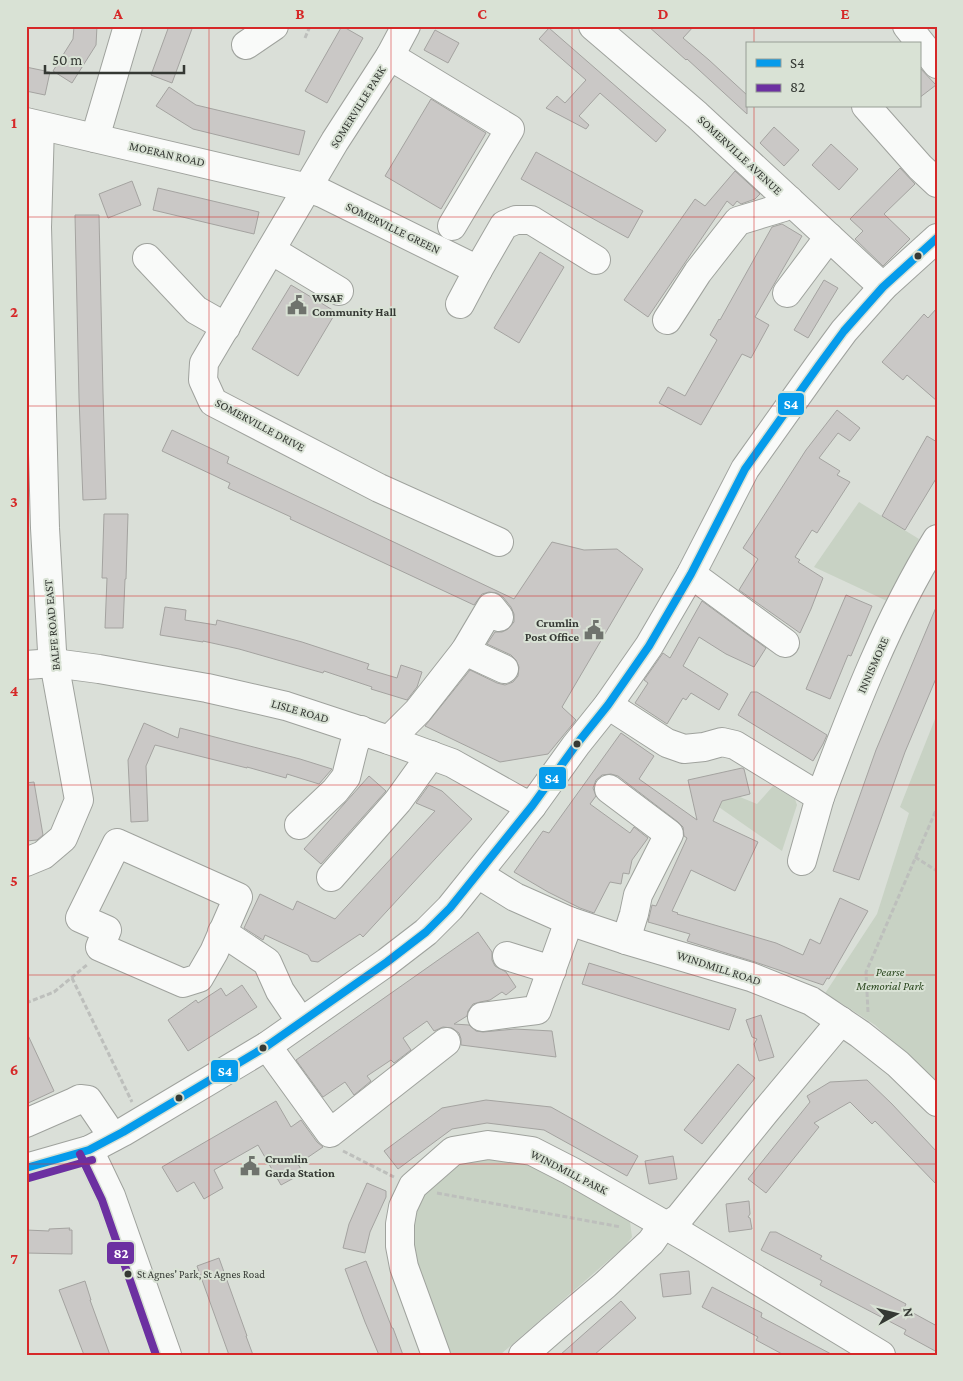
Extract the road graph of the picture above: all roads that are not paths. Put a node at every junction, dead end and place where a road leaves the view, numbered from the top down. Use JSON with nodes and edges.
{"nodes":[{"id":1,"x":128,"y":26,"type":"edge"},
{"id":2,"x":274,"y":26,"type":"edge"},
{"id":3,"x":593,"y":26,"type":"edge"},
{"id":4,"x":907,"y":26,"type":"edge"},
{"id":5,"x":398,"y":28,"type":"edge"},
{"id":6,"x":920,"y":42,"type":"edge"},
{"id":7,"x":920,"y":42,"type":"edge"},
{"id":8,"x":246,"y":44,"type":"dead end"},
{"id":9,"x":390,"y":56,"type":"junction"},
{"id":10,"x":937,"y":64,"type":"edge"},
{"id":11,"x":868,"y":108,"type":"edge"},
{"id":12,"x":33,"y":124,"type":"edge"},
{"id":13,"x":95,"y":138,"type":"junction"},
{"id":14,"x":937,"y":183,"type":"edge"},
{"id":15,"x":308,"y":188,"type":"junction"},
{"id":16,"x":789,"y":200,"type":"junction"},
{"id":17,"x":452,"y":226,"type":"dead end"},
{"id":18,"x":32,"y":228,"type":"edge"},
{"id":19,"x":829,"y":237,"type":"junction"},
{"id":20,"x":937,"y":238,"type":"edge"},
{"id":21,"x":271,"y":250,"type":"junction"},
{"id":22,"x":147,"y":258,"type":"dead end"},
{"id":23,"x":596,"y":260,"type":"dead end"},
{"id":24,"x":478,"y":270,"type":"junction"},
{"id":25,"x":883,"y":287,"type":"junction"},
{"id":26,"x":339,"y":291,"type":"dead end"},
{"id":27,"x":788,"y":292,"type":"dead end"},
{"id":28,"x":460,"y":304,"type":"dead end"},
{"id":29,"x":667,"y":320,"type":"dead end"},
{"id":30,"x":226,"y":327,"type":"junction"},
{"id":31,"x":35,"y":477,"type":"edge"},
{"id":32,"x":937,"y":539,"type":"edge"},
{"id":33,"x":500,"y":542,"type":"dead end"},
{"id":34,"x":691,"y":574,"type":"junction"},
{"id":35,"x":500,"y":617,"type":"dead end"},
{"id":36,"x":785,"y":642,"type":"dead end"},
{"id":37,"x":465,"y":650,"type":"junction"},
{"id":38,"x":54,"y":663,"type":"junction"},
{"id":39,"x":26,"y":665,"type":"edge"},
{"id":40,"x":504,"y":669,"type":"dead end"},
{"id":41,"x":608,"y":705,"type":"junction"},
{"id":42,"x":361,"y":730,"type":"junction"},
{"id":43,"x":389,"y":740,"type":"junction"},
{"id":44,"x":431,"y":755,"type":"junction"},
{"id":45,"x":609,"y":789,"type":"dead end"},
{"id":46,"x":820,"y":797,"type":"junction"},
{"id":47,"x":532,"y":806,"type":"junction"},
{"id":48,"x":299,"y":825,"type":"dead end"},
{"id":49,"x":802,"y":861,"type":"dead end"},
{"id":50,"x":26,"y":862,"type":"edge"},
{"id":51,"x":478,"y":874,"type":"junction"},
{"id":52,"x":331,"y":877,"type":"dead end"},
{"id":53,"x":569,"y":921,"type":"junction"},
{"id":54,"x":626,"y":940,"type":"junction"},
{"id":55,"x":218,"y":942,"type":"junction"},
{"id":56,"x":507,"y":956,"type":"dead end"},
{"id":57,"x":552,"y":970,"type":"junction"},
{"id":58,"x":482,"y":1017,"type":"dead end"},
{"id":59,"x":302,"y":1022,"type":"junction"},
{"id":60,"x":851,"y":1028,"type":"junction"},
{"id":61,"x":446,"y":1042,"type":"dead end"},
{"id":62,"x":267,"y":1046,"type":"junction"},
{"id":63,"x":937,"y":1102,"type":"edge"},
{"id":64,"x":26,"y":1123,"type":"edge"},
{"id":65,"x":113,"y":1137,"type":"junction"},
{"id":66,"x":89,"y":1150,"type":"junction"},
{"id":67,"x":26,"y":1168,"type":"edge"},
{"id":68,"x":667,"y":1226,"type":"junction"},
{"id":69,"x":167,"y":1355,"type":"edge"},
{"id":70,"x":436,"y":1355,"type":"edge"},
{"id":71,"x":523,"y":1355,"type":"edge"},
{"id":72,"x":881,"y":1355,"type":"edge"}],
"edges":[{"from":1,"to":13,"type":"street"},
{"from":2,"to":8,"type":"street"},
{"from":3,"to":16,"type":"street","name":"SOMERVILLE AVENUE"},
{"from":4,"to":7,"type":"street"},
{"from":5,"to":9,"type":"street","name":"SOMERVILLE PARK"},
{"from":6,"to":10,"type":"street"},
{"from":9,"to":15,"type":"street","name":"SOMERVILLE PARK"},
{"from":9,"to":17,"type":"street"},
{"from":11,"to":14,"type":"street"},
{"from":12,"to":13,"type":"street","name":"MOERAN ROAD"},
{"from":12,"to":18,"type":"street","name":"BALFE ROAD EAST"},
{"from":13,"to":15,"type":"street","name":"MOERAN ROAD"},
{"from":15,"to":21,"type":"street","name":"SOMERVILLE DRIVE"},
{"from":15,"to":24,"type":"street","name":"SOMERVILLE GREEN"},
{"from":16,"to":19,"type":"street","name":"SOMERVILLE AVENUE"},
{"from":16,"to":29,"type":"street"},
{"from":18,"to":31,"type":"street","name":"BALFE ROAD EAST"},
{"from":19,"to":25,"type":"street","name":"SOMERVILLE AVENUE"},
{"from":19,"to":27,"type":"street"},
{"from":20,"to":25,"type":"street"},
{"from":21,"to":26,"type":"street"},
{"from":21,"to":30,"type":"street","name":"SOMERVILLE DRIVE"},
{"from":22,"to":30,"type":"street"},
{"from":23,"to":24,"type":"street"},
{"from":24,"to":28,"type":"street"},
{"from":25,"to":34,"type":"street"},
{"from":30,"to":33,"type":"street","name":"SOMERVILLE DRIVE"},
{"from":31,"to":38,"type":"street","name":"BALFE ROAD EAST"},
{"from":32,"to":46,"type":"street","name":"INNISMORE"},
{"from":34,"to":36,"type":"street"},
{"from":34,"to":41,"type":"street"},
{"from":35,"to":37,"type":"street"},
{"from":37,"to":40,"type":"street"},
{"from":37,"to":43,"type":"street"},
{"from":38,"to":39,"type":"street","name":"LISLE ROAD"},
{"from":38,"to":42,"type":"street","name":"LISLE ROAD"},
{"from":38,"to":50,"type":"street","name":"BALFE ROAD EAST"},
{"from":41,"to":46,"type":"street"},
{"from":41,"to":47,"type":"street"},
{"from":42,"to":43,"type":"street","name":"LISLE ROAD"},
{"from":42,"to":48,"type":"street"},
{"from":43,"to":44,"type":"street","name":"LISLE ROAD"},
{"from":44,"to":47,"type":"street","name":"LISLE ROAD"},
{"from":44,"to":52,"type":"street"},
{"from":45,"to":54,"type":"street"},
{"from":46,"to":49,"type":"street","name":"INNISMORE"},
{"from":47,"to":51,"type":"street"},
{"from":51,"to":53,"type":"street","name":"WINDMILL ROAD"},
{"from":51,"to":59,"type":"street"},
{"from":53,"to":54,"type":"street","name":"WINDMILL ROAD"},
{"from":53,"to":57,"type":"street"},
{"from":54,"to":60,"type":"street","name":"WINDMILL ROAD"},
{"from":55,"to":55,"type":"street"},
{"from":55,"to":59,"type":"street"},
{"from":56,"to":57,"type":"street"},
{"from":57,"to":58,"type":"street"},
{"from":59,"to":62,"type":"street"},
{"from":60,"to":63,"type":"street","name":"WINDMILL ROAD"},
{"from":60,"to":68,"type":"street"},
{"from":61,"to":62,"type":"street"},
{"from":62,"to":65,"type":"street"},
{"from":64,"to":65,"type":"street"},
{"from":65,"to":66,"type":"street"},
{"from":66,"to":67,"type":"street"},
{"from":66,"to":69,"type":"street"},
{"from":68,"to":70,"type":"street","name":"WINDMILL PARK"},
{"from":68,"to":71,"type":"street"},
{"from":68,"to":72,"type":"street","name":"WINDMILL PARK"}]}
